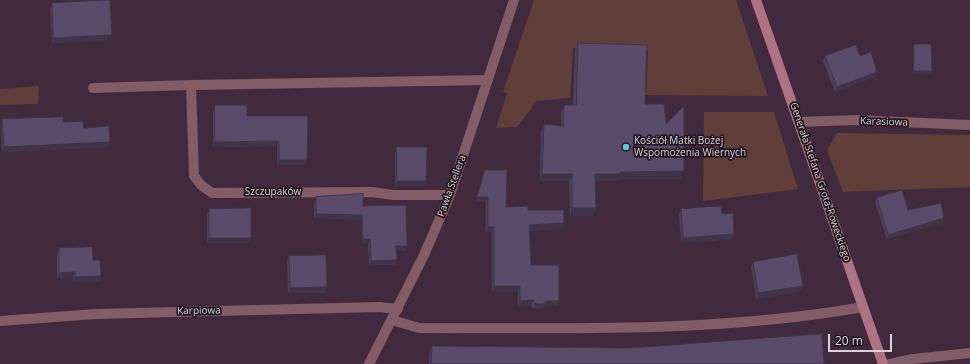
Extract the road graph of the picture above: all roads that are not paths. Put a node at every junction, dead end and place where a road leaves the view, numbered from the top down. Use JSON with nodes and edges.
{"nodes":[{"id":1,"x":514,"y":0,"type":"edge"},
{"id":2,"x":756,"y":0,"type":"edge"},
{"id":3,"x":488,"y":80,"type":"junction"},
{"id":4,"x":191,"y":85,"type":"junction"},
{"id":5,"x":93,"y":88,"type":"dead end"},
{"id":6,"x":799,"y":122,"type":"junction"},
{"id":7,"x":970,"y":125,"type":"edge"},
{"id":8,"x":450,"y":195,"type":"junction"},
{"id":9,"x":863,"y":306,"type":"junction"},
{"id":10,"x":398,"y":309,"type":"junction"},
{"id":11,"x":392,"y":320,"type":"junction"},
{"id":12,"x":0,"y":321,"type":"edge"},
{"id":13,"x":970,"y":353,"type":"edge"},
{"id":14,"x":369,"y":364,"type":"edge"},
{"id":15,"x":883,"y":364,"type":"edge"},
{"id":16,"x":890,"y":364,"type":"edge"}],
"edges":[{"from":1,"to":3,"type":"street","name":"Pawła Stellera"},
{"from":2,"to":6,"type":"street","name":"Generała Stefana Grota-Roweckiego"},
{"from":3,"to":4,"type":"street"},
{"from":3,"to":8,"type":"street","name":"Pawła Stellera"},
{"from":4,"to":5,"type":"street"},
{"from":4,"to":8,"type":"street","name":"Szczupaków"},
{"from":6,"to":7,"type":"street","name":"Karasiowa"},
{"from":6,"to":9,"type":"street","name":"Generała Stefana Grota-Roweckiego"},
{"from":8,"to":10,"type":"street","name":"Pawła Stellera"},
{"from":9,"to":11,"type":"street"},
{"from":9,"to":15,"type":"street","name":"Generała Stefana Grota-Roweckiego"},
{"from":10,"to":11,"type":"street","name":"Pawła Stellera"},
{"from":10,"to":12,"type":"street","name":"Karpiowa"},
{"from":11,"to":14,"type":"street","name":"Pawła Stellera"},
{"from":13,"to":16,"type":"street"}]}
